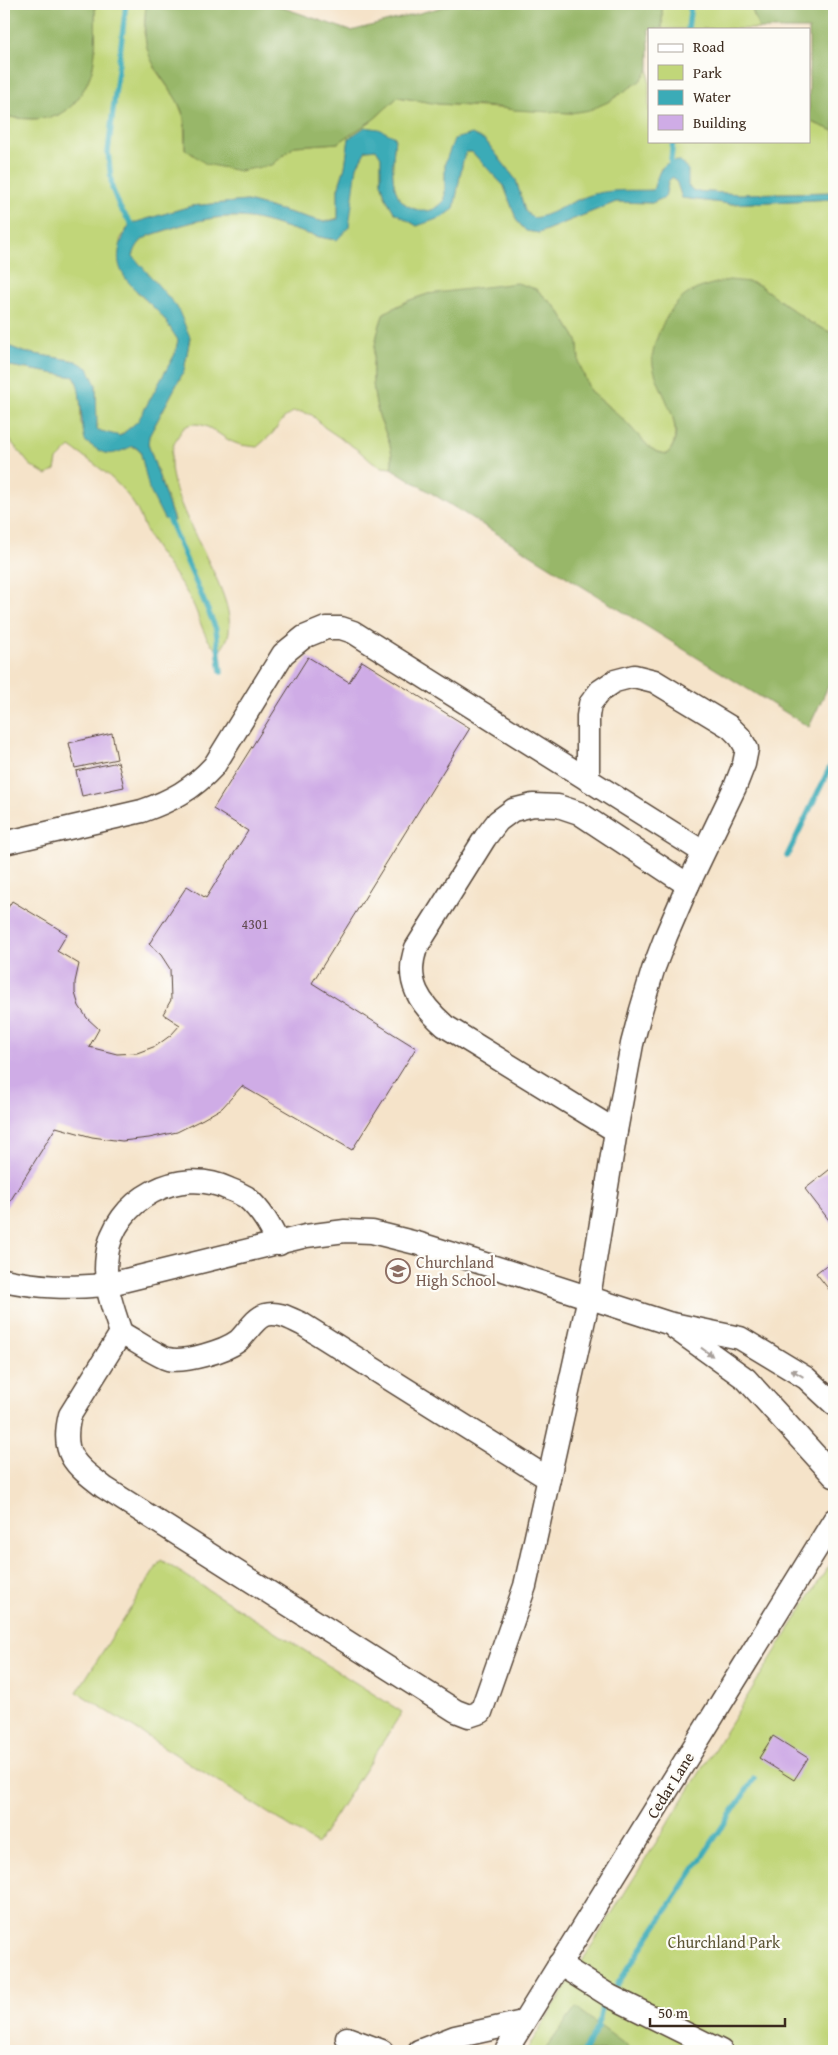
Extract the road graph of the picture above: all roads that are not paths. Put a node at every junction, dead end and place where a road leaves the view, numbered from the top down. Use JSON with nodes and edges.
{"nodes":[{"id":1,"x":588,"y":780,"type":"junction"},
{"id":2,"x":4,"y":843,"type":"edge"},
{"id":3,"x":703,"y":852,"type":"junction"},
{"id":4,"x":688,"y":885,"type":"junction"},
{"id":5,"x":616,"y":1131,"type":"junction"},
{"id":6,"x":278,"y":1244,"type":"junction"},
{"id":7,"x":4,"y":1280,"type":"edge"},
{"id":8,"x":106,"y":1285,"type":"junction"},
{"id":9,"x":589,"y":1297,"type":"junction"},
{"id":10,"x":668,"y":1323,"type":"junction"},
{"id":11,"x":121,"y":1333,"type":"junction"},
{"id":12,"x":834,"y":1404,"type":"edge"},
{"id":13,"x":834,"y":1476,"type":"edge"},
{"id":14,"x":549,"y":1479,"type":"junction"},
{"id":15,"x":834,"y":1520,"type":"edge"},
{"id":16,"x":560,"y":1964,"type":"junction"},
{"id":17,"x":523,"y":2022,"type":"junction"},
{"id":18,"x":347,"y":2038,"type":"dead end"},
{"id":19,"x":382,"y":2051,"type":"edge"},
{"id":20,"x":419,"y":2051,"type":"edge"},
{"id":21,"x":506,"y":2051,"type":"edge"},
{"id":22,"x":721,"y":2051,"type":"edge"}],
"edges":[{"from":1,"to":2,"type":"street"},
{"from":1,"to":3,"type":"street"},
{"from":1,"to":3,"type":"street"},
{"from":3,"to":4,"type":"street"},
{"from":4,"to":5,"type":"street"},
{"from":4,"to":5,"type":"street"},
{"from":5,"to":9,"type":"street"},
{"from":6,"to":8,"type":"street"},
{"from":6,"to":8,"type":"street"},
{"from":6,"to":9,"type":"street"},
{"from":7,"to":8,"type":"street"},
{"from":8,"to":11,"type":"street"},
{"from":9,"to":10,"type":"street"},
{"from":9,"to":14,"type":"street"},
{"from":12,"to":10,"type":"street","one_way":true},
{"from":10,"to":13,"type":"street","one_way":true},
{"from":11,"to":14,"type":"street"},
{"from":11,"to":14,"type":"street"},
{"from":15,"to":16,"type":"street","name":"Cedar Lane"},
{"from":16,"to":17,"type":"street","name":"Cedar Lane"},
{"from":16,"to":22,"type":"street"},
{"from":17,"to":20,"type":"street"},
{"from":17,"to":21,"type":"street","name":"Cedar Lane"},
{"from":18,"to":19,"type":"street"}]}
